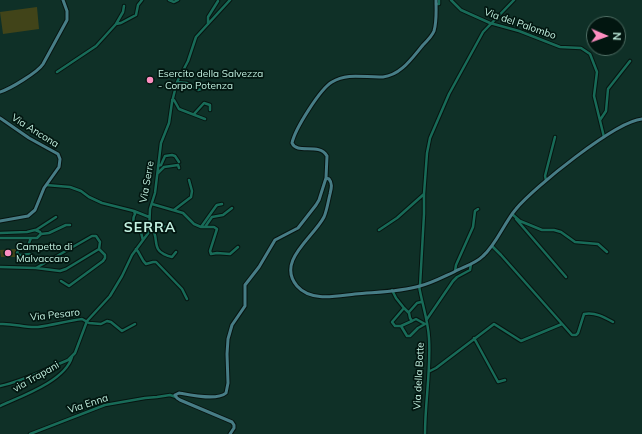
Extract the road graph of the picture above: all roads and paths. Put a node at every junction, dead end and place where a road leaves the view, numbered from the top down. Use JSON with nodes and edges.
{"nodes":[{"id":1,"x":63,"y":0,"type":"edge"},
{"id":2,"x":142,"y":0,"type":"edge"},
{"id":3,"x":169,"y":0,"type":"edge"},
{"id":4,"x":178,"y":0,"type":"edge"},
{"id":5,"x":230,"y":0,"type":"edge"},
{"id":6,"x":439,"y":0,"type":"edge"},
{"id":7,"x":451,"y":0,"type":"edge"},
{"id":8,"x":514,"y":0,"type":"edge"},
{"id":9,"x":218,"y":1,"type":"edge"},
{"id":10,"x":436,"y":2,"type":"edge"},
{"id":11,"x":124,"y":6,"type":"dead end"},
{"id":12,"x":490,"y":23,"type":"junction"},
{"id":13,"x":116,"y":24,"type":"junction"},
{"id":14,"x":208,"y":24,"type":"junction"},
{"id":15,"x":630,"y":61,"type":"dead end"},
{"id":16,"x":57,"y":72,"type":"dead end"},
{"id":17,"x":177,"y":82,"type":"junction"},
{"id":18,"x":211,"y":84,"type":"dead end"},
{"id":19,"x":0,"y":92,"type":"edge"},
{"id":20,"x":172,"y":100,"type":"junction"},
{"id":21,"x":210,"y":110,"type":"dead end"},
{"id":22,"x":194,"y":114,"type":"junction"},
{"id":23,"x":0,"y":118,"type":"edge"},
{"id":24,"x":205,"y":119,"type":"dead end"},
{"id":25,"x":642,"y":119,"type":"edge"},
{"id":26,"x":600,"y":120,"type":"junction"},
{"id":27,"x":555,"y":137,"type":"dead end"},
{"id":28,"x":604,"y":138,"type":"junction"},
{"id":29,"x":179,"y":162,"type":"dead end"},
{"id":30,"x":158,"y":166,"type":"junction"},
{"id":31,"x":179,"y":168,"type":"dead end"},
{"id":32,"x":157,"y":173,"type":"junction"},
{"id":33,"x":326,"y":178,"type":"junction"},
{"id":34,"x":189,"y":180,"type":"dead end"},
{"id":35,"x":546,"y":180,"type":"junction"},
{"id":36,"x":46,"y":185,"type":"junction"},
{"id":37,"x":424,"y":194,"type":"junction"},
{"id":38,"x":152,"y":204,"type":"junction"},
{"id":39,"x":222,"y":204,"type":"dead end"},
{"id":40,"x":232,"y":208,"type":"dead end"},
{"id":41,"x":478,"y":209,"type":"dead end"},
{"id":42,"x":174,"y":210,"type":"junction"},
{"id":43,"x":134,"y":211,"type":"junction"},
{"id":44,"x":512,"y":214,"type":"junction"},
{"id":45,"x":56,"y":217,"type":"dead end"},
{"id":46,"x":149,"y":217,"type":"junction"},
{"id":47,"x":0,"y":221,"type":"edge"},
{"id":48,"x":70,"y":225,"type":"dead end"},
{"id":49,"x":203,"y":227,"type":"junction"},
{"id":50,"x":174,"y":228,"type":"dead end"},
{"id":51,"x":150,"y":229,"type":"junction"},
{"id":52,"x":35,"y":230,"type":"junction"},
{"id":53,"x":379,"y":230,"type":"dead end"},
{"id":54,"x":0,"y":233,"type":"edge"},
{"id":55,"x":41,"y":234,"type":"junction"},
{"id":56,"x":0,"y":238,"type":"edge"},
{"id":57,"x":31,"y":238,"type":"junction"},
{"id":58,"x":143,"y":240,"type":"junction"},
{"id":59,"x":491,"y":246,"type":"junction"},
{"id":60,"x":238,"y":247,"type":"dead end"},
{"id":61,"x":99,"y":249,"type":"junction"},
{"id":62,"x":136,"y":249,"type":"junction"},
{"id":63,"x":176,"y":252,"type":"dead end"},
{"id":64,"x":607,"y":252,"type":"dead end"},
{"id":65,"x":33,"y":256,"type":"dead end"},
{"id":66,"x":471,"y":264,"type":"junction"},
{"id":67,"x":0,"y":267,"type":"edge"},
{"id":68,"x":36,"y":268,"type":"junction"},
{"id":69,"x":456,"y":271,"type":"junction"},
{"id":70,"x":566,"y":278,"type":"dead end"},
{"id":71,"x":61,"y":281,"type":"dead end"},
{"id":72,"x":420,"y":286,"type":"junction"},
{"id":73,"x":392,"y":290,"type":"junction"},
{"id":74,"x":187,"y":299,"type":"dead end"},
{"id":75,"x":421,"y":302,"type":"junction"},
{"id":76,"x":404,"y":308,"type":"junction"},
{"id":77,"x":409,"y":312,"type":"junction"},
{"id":78,"x":427,"y":320,"type":"junction"},
{"id":79,"x":87,"y":321,"type":"junction"},
{"id":80,"x":412,"y":321,"type":"junction"},
{"id":81,"x":612,"y":322,"type":"dead end"},
{"id":82,"x":0,"y":324,"type":"edge"},
{"id":83,"x":135,"y":324,"type":"dead end"},
{"id":84,"x":562,"y":324,"type":"junction"},
{"id":85,"x":401,"y":326,"type":"junction"},
{"id":86,"x":474,"y":338,"type":"junction"},
{"id":87,"x":73,"y":356,"type":"junction"},
{"id":88,"x":430,"y":371,"type":"junction"},
{"id":89,"x":505,"y":380,"type":"dead end"},
{"id":90,"x":0,"y":386,"type":"edge"},
{"id":91,"x":176,"y":397,"type":"junction"},
{"id":92,"x":0,"y":406,"type":"edge"},
{"id":93,"x":30,"y":434,"type":"edge"},
{"id":94,"x":230,"y":434,"type":"edge"},
{"id":95,"x":425,"y":434,"type":"edge"}],
"edges":[{"from":1,"to":19,"type":"street"},
{"from":2,"to":13,"type":"street"},
{"from":3,"to":4,"type":"street"},
{"from":5,"to":14,"type":"street","name":"Via Serre"},
{"from":6,"to":10,"type":"street"},
{"from":7,"to":12,"type":"street","name":"Via del Palombo"},
{"from":8,"to":12,"type":"street","name":"Via della Botte"},
{"from":9,"to":14,"type":"street"},
{"from":10,"to":33,"type":"street"},
{"from":11,"to":13,"type":"street"},
{"from":12,"to":26,"type":"street","name":"Via del Palombo"},
{"from":12,"to":37,"type":"street","name":"Via della Botte"},
{"from":13,"to":16,"type":"street"},
{"from":14,"to":17,"type":"street","name":"Via Serre"},
{"from":15,"to":26,"type":"street"},
{"from":17,"to":18,"type":"street"},
{"from":17,"to":20,"type":"street","name":"Via Serre"},
{"from":20,"to":22,"type":"street"},
{"from":20,"to":30,"type":"street","name":"Via Serre"},
{"from":21,"to":22,"type":"street"},
{"from":22,"to":24,"type":"street"},
{"from":23,"to":36,"type":"street","name":"Via Ancona"},
{"from":25,"to":28,"type":"street"},
{"from":26,"to":28,"type":"street","name":"Via del Palombo"},
{"from":27,"to":35,"type":"street"},
{"from":28,"to":35,"type":"street"},
{"from":29,"to":30,"type":"street"},
{"from":30,"to":32,"type":"street","name":"Via Serre"},
{"from":31,"to":32,"type":"street"},
{"from":32,"to":38,"type":"street","name":"Via Serre"},
{"from":33,"to":73,"type":"street"},
{"from":33,"to":91,"type":"street"},
{"from":34,"to":42,"type":"street"},
{"from":35,"to":44,"type":"street"},
{"from":36,"to":43,"type":"street"},
{"from":36,"to":47,"type":"street","name":"Via Ancona"},
{"from":37,"to":53,"type":"street"},
{"from":37,"to":72,"type":"street","name":"Via della Botte"},
{"from":38,"to":42,"type":"street"},
{"from":38,"to":46,"type":"street","name":"Via Serre"},
{"from":39,"to":49,"type":"street"},
{"from":40,"to":49,"type":"street"},
{"from":41,"to":69,"type":"street"},
{"from":42,"to":49,"type":"street"},
{"from":43,"to":46,"type":"street"},
{"from":43,"to":58,"type":"street"},
{"from":44,"to":59,"type":"street"},
{"from":44,"to":64,"type":"street"},
{"from":44,"to":70,"type":"street"},
{"from":45,"to":52,"type":"street"},
{"from":46,"to":51,"type":"street","name":"Via Serre"},
{"from":48,"to":55,"type":"street"},
{"from":49,"to":60,"type":"street"},
{"from":50,"to":51,"type":"street"},
{"from":51,"to":58,"type":"street"},
{"from":51,"to":63,"type":"street","name":"Via Serre"},
{"from":52,"to":54,"type":"street"},
{"from":52,"to":55,"type":"street"},
{"from":55,"to":57,"type":"street"},
{"from":56,"to":57,"type":"street"},
{"from":57,"to":65,"type":"street"},
{"from":58,"to":62,"type":"street"},
{"from":59,"to":66,"type":"street"},
{"from":59,"to":84,"type":"street"},
{"from":61,"to":68,"type":"street"},
{"from":61,"to":68,"type":"street"},
{"from":61,"to":71,"type":"street"},
{"from":62,"to":74,"type":"street"},
{"from":62,"to":79,"type":"street"},
{"from":66,"to":69,"type":"street"},
{"from":66,"to":78,"type":"street"},
{"from":67,"to":68,"type":"street"},
{"from":69,"to":72,"type":"street"},
{"from":72,"to":73,"type":"street"},
{"from":72,"to":75,"type":"street","name":"Via della Botte"},
{"from":73,"to":76,"type":"street"},
{"from":75,"to":77,"type":"street"},
{"from":75,"to":78,"type":"street","name":"Via della Botte"},
{"from":76,"to":77,"type":"street"},
{"from":76,"to":85,"type":"street"},
{"from":77,"to":80,"type":"street"},
{"from":78,"to":88,"type":"street","name":"Via della Botte"},
{"from":79,"to":82,"type":"street","name":"Via Pesaro"},
{"from":79,"to":83,"type":"street","name":"Via Pesaro"},
{"from":79,"to":87,"type":"street"},
{"from":80,"to":85,"type":"street"},
{"from":80,"to":85,"type":"street","name":"Via della Botte"},
{"from":81,"to":84,"type":"street"},
{"from":84,"to":86,"type":"street"},
{"from":86,"to":88,"type":"street"},
{"from":86,"to":89,"type":"street"},
{"from":87,"to":90,"type":"street"},
{"from":87,"to":92,"type":"street","name":"via Trapani"},
{"from":88,"to":95,"type":"street","name":"Via della Botte"},
{"from":91,"to":93,"type":"street","name":"Via Enna"},
{"from":91,"to":94,"type":"street"}]}
